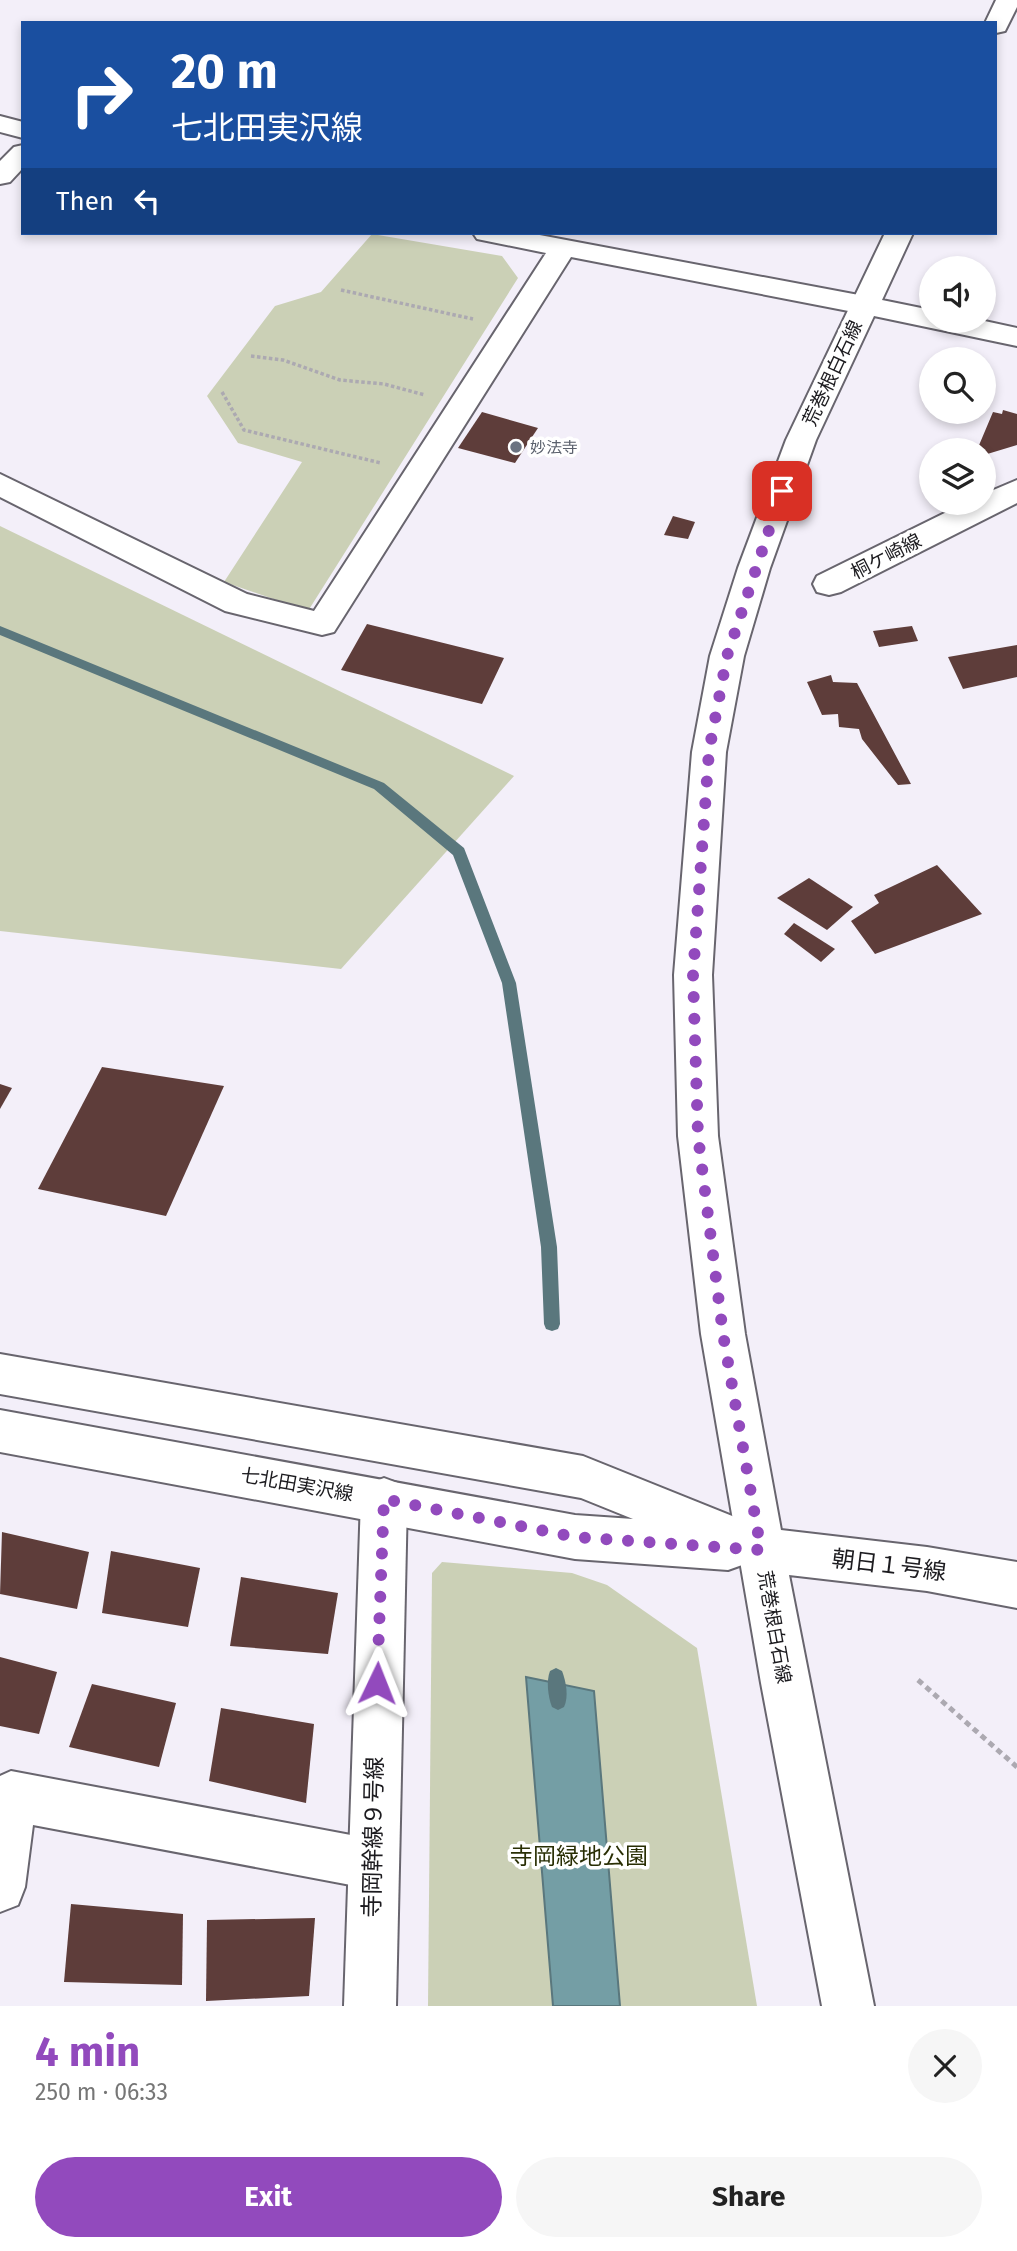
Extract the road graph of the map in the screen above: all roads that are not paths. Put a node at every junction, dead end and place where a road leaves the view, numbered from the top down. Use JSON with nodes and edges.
{"nodes":[{"id":1,"x":1008,"y":0,"type":"edge"},
{"id":2,"x":997,"y":24,"type":"edge"},
{"id":3,"x":0,"y":124,"type":"edge"},
{"id":4,"x":21,"y":129,"type":"edge"},
{"id":5,"x":21,"y":155,"type":"edge"},
{"id":6,"x":0,"y":176,"type":"edge"},
{"id":7,"x":496,"y":235,"type":"edge"},
{"id":8,"x":897,"y":235,"type":"edge"},
{"id":9,"x":562,"y":249,"type":"junction"},
{"id":10,"x":864,"y":305,"type":"junction"},
{"id":11,"x":919,"y":316,"type":"edge"},
{"id":12,"x":996,"y":332,"type":"edge"},
{"id":13,"x":1017,"y":337,"type":"edge"},
{"id":14,"x":0,"y":484,"type":"edge"},
{"id":15,"x":1017,"y":490,"type":"edge"},
{"id":16,"x":829,"y":584,"type":"dead end"},
{"id":17,"x":0,"y":1374,"type":"edge"},
{"id":18,"x":0,"y":1431,"type":"edge"},
{"id":19,"x":384,"y":1499,"type":"junction"},
{"id":20,"x":761,"y":1550,"type":"junction"},
{"id":21,"x":1017,"y":1585,"type":"edge"},
{"id":22,"x":5,"y":1795,"type":"edge"},
{"id":23,"x":372,"y":1864,"type":"junction"},
{"id":24,"x":0,"y":1887,"type":"edge"},
{"id":25,"x":370,"y":2006,"type":"edge"},
{"id":26,"x":848,"y":2006,"type":"edge"}],
"edges":[{"from":1,"to":2,"type":"street"},
{"from":3,"to":4,"type":"street"},
{"from":5,"to":6,"type":"street"},
{"from":7,"to":9,"type":"street"},
{"from":8,"to":10,"type":"street","name":"荒巻根白石線"},
{"from":9,"to":10,"type":"street"},
{"from":9,"to":14,"type":"street"},
{"from":10,"to":11,"type":"street"},
{"from":10,"to":20,"type":"street","name":"荒巻根白石線"},
{"from":12,"to":13,"type":"street"},
{"from":15,"to":16,"type":"street","name":"桐ケ崎線"},
{"from":17,"to":20,"type":"street"},
{"from":18,"to":19,"type":"street","name":"七北田実沢線"},
{"from":19,"to":20,"type":"street","name":"七北田実沢線"},
{"from":19,"to":23,"type":"street","name":"寺岡幹線９号線"},
{"from":20,"to":21,"type":"street","name":"朝日１号線"},
{"from":20,"to":26,"type":"street","name":"荒巻根白石線"},
{"from":22,"to":23,"type":"street"},
{"from":22,"to":24,"type":"street"},
{"from":23,"to":25,"type":"street","name":"寺岡幹線９号線"}]}
